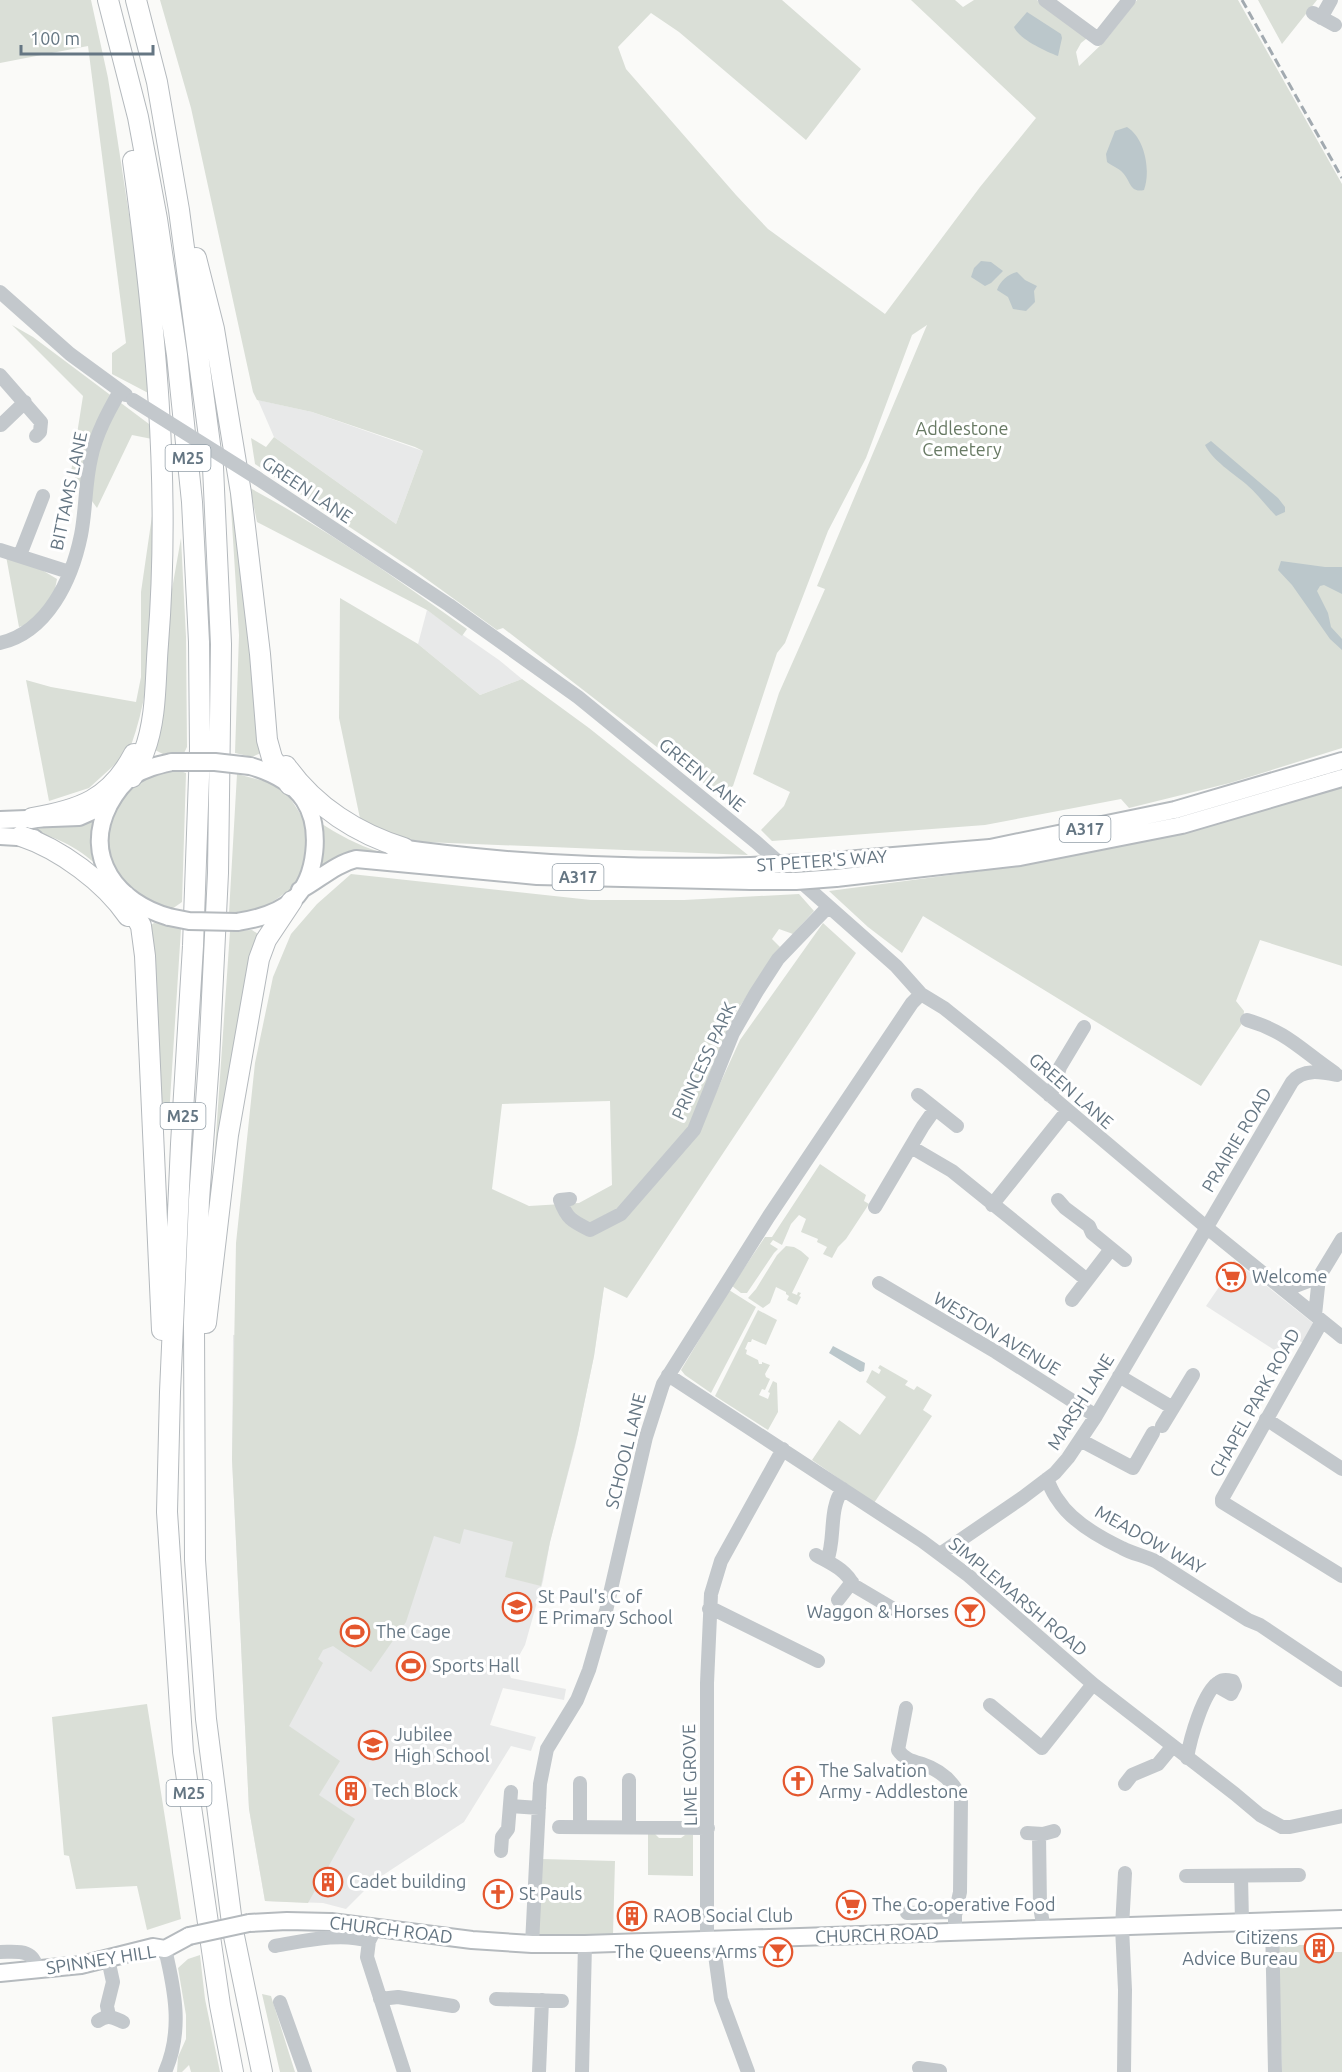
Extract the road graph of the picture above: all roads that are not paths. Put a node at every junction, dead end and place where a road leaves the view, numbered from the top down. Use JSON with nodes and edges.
{"nodes":[{"id":1,"x":108,"y":0,"type":"edge"},
{"id":2,"x":136,"y":0,"type":"edge"},
{"id":3,"x":1045,"y":0,"type":"edge"},
{"id":4,"x":1129,"y":0,"type":"edge"},
{"id":5,"x":1331,"y":0,"type":"edge"},
{"id":6,"x":1335,"y":25,"type":"dead end"},
{"id":7,"x":129,"y":80,"type":"junction"},
{"id":8,"x":179,"y":210,"type":"junction"},
{"id":9,"x":0,"y":292,"type":"edge"},
{"id":10,"x":0,"y":375,"type":"edge"},
{"id":11,"x":120,"y":391,"type":"junction"},
{"id":12,"x":25,"y":402,"type":"junction"},
{"id":13,"x":1,"y":425,"type":"edge"},
{"id":14,"x":36,"y":436,"type":"dead end"},
{"id":15,"x":43,"y":496,"type":"dead end"},
{"id":16,"x":0,"y":550,"type":"edge"},
{"id":17,"x":20,"y":555,"type":"junction"},
{"id":18,"x":69,"y":572,"type":"junction"},
{"id":19,"x":0,"y":643,"type":"edge"},
{"id":20,"x":156,"y":668,"type":"junction"},
{"id":21,"x":266,"y":714,"type":"junction"},
{"id":22,"x":1342,"y":761,"type":"edge"},
{"id":23,"x":132,"y":777,"type":"junction"},
{"id":24,"x":1342,"y":778,"type":"edge"},
{"id":25,"x":290,"y":785,"type":"junction"},
{"id":26,"x":114,"y":797,"type":"junction"},
{"id":27,"x":304,"y":801,"type":"junction"},
{"id":28,"x":32,"y":818,"type":"junction"},
{"id":29,"x":0,"y":820,"type":"edge"},
{"id":30,"x":0,"y":836,"type":"edge"},
{"id":31,"x":21,"y":836,"type":"junction"},
{"id":32,"x":404,"y":848,"type":"junction"},
{"id":33,"x":751,"y":874,"type":"junction"},
{"id":34,"x":122,"y":893,"type":"junction"},
{"id":35,"x":296,"y":896,"type":"junction"},
{"id":36,"x":828,"y":907,"type":"junction"},
{"id":37,"x":145,"y":979,"type":"junction"},
{"id":38,"x":921,"y":994,"type":"junction"},
{"id":39,"x":1247,"y":1020,"type":"dead end"},
{"id":40,"x":1084,"y":1027,"type":"dead end"},
{"id":41,"x":1308,"y":1052,"type":"junction"},
{"id":42,"x":1303,"y":1074,"type":"junction"},
{"id":43,"x":1340,"y":1076,"type":"edge"},
{"id":44,"x":918,"y":1095,"type":"dead end"},
{"id":45,"x":1049,"y":1095,"type":"junction"},
{"id":46,"x":935,"y":1110,"type":"junction"},
{"id":47,"x":1067,"y":1111,"type":"junction"},
{"id":48,"x":957,"y":1126,"type":"dead end"},
{"id":49,"x":911,"y":1147,"type":"junction"},
{"id":50,"x":570,"y":1199,"type":"dead end"},
{"id":51,"x":1058,"y":1200,"type":"dead end"},
{"id":52,"x":992,"y":1205,"type":"junction"},
{"id":53,"x":875,"y":1206,"type":"dead end"},
{"id":54,"x":1206,"y":1227,"type":"junction"},
{"id":55,"x":1342,"y":1239,"type":"edge"},
{"id":56,"x":1111,"y":1249,"type":"junction"},
{"id":57,"x":1125,"y":1260,"type":"dead end"},
{"id":58,"x":1319,"y":1277,"type":"junction"},
{"id":59,"x":1087,"y":1280,"type":"junction"},
{"id":60,"x":879,"y":1283,"type":"dead end"},
{"id":61,"x":1285,"y":1290,"type":"junction"},
{"id":62,"x":1072,"y":1300,"type":"dead end"},
{"id":63,"x":1318,"y":1318,"type":"junction"},
{"id":64,"x":1342,"y":1337,"type":"edge"},
{"id":65,"x":668,"y":1375,"type":"junction"},
{"id":66,"x":1192,"y":1375,"type":"dead end"},
{"id":67,"x":1119,"y":1376,"type":"junction"},
{"id":68,"x":195,"y":1377,"type":"junction"},
{"id":69,"x":170,"y":1392,"type":"junction"},
{"id":70,"x":1173,"y":1408,"type":"junction"},
{"id":71,"x":1096,"y":1416,"type":"junction"},
{"id":72,"x":1266,"y":1419,"type":"junction"},
{"id":73,"x":1080,"y":1440,"type":"junction"},
{"id":74,"x":783,"y":1449,"type":"junction"},
{"id":75,"x":1342,"y":1469,"type":"edge"},
{"id":76,"x":1047,"y":1479,"type":"junction"},
{"id":77,"x":843,"y":1489,"type":"junction"},
{"id":78,"x":940,"y":1554,"type":"junction"},
{"id":79,"x":1342,"y":1576,"type":"edge"},
{"id":80,"x":852,"y":1582,"type":"junction"},
{"id":81,"x":838,"y":1600,"type":"dead end"},
{"id":82,"x":709,"y":1609,"type":"junction"},
{"id":83,"x":897,"y":1611,"type":"dead end"},
{"id":84,"x":818,"y":1661,"type":"dead end"},
{"id":85,"x":1342,"y":1680,"type":"edge"},
{"id":86,"x":1093,"y":1684,"type":"junction"},
{"id":87,"x":1215,"y":1685,"type":"dead end"},
{"id":88,"x":990,"y":1705,"type":"dead end"},
{"id":89,"x":906,"y":1708,"type":"dead end"},
{"id":90,"x":1172,"y":1747,"type":"junction"},
{"id":91,"x":1186,"y":1758,"type":"junction"},
{"id":92,"x":629,"y":1780,"type":"dead end"},
{"id":93,"x":580,"y":1783,"type":"dead end"},
{"id":94,"x":1126,"y":1785,"type":"dead end"},
{"id":95,"x":539,"y":1808,"type":"junction"},
{"id":96,"x":1342,"y":1816,"type":"edge"},
{"id":97,"x":559,"y":1827,"type":"dead end"},
{"id":98,"x":580,"y":1827,"type":"junction"},
{"id":99,"x":629,"y":1827,"type":"junction"},
{"id":100,"x":708,"y":1828,"type":"junction"},
{"id":101,"x":1054,"y":1831,"type":"dead end"},
{"id":102,"x":501,"y":1851,"type":"dead end"},
{"id":103,"x":1125,"y":1873,"type":"dead end"},
{"id":104,"x":1299,"y":1875,"type":"dead end"},
{"id":105,"x":1186,"y":1876,"type":"dead end"},
{"id":106,"x":1241,"y":1876,"type":"junction"},
{"id":107,"x":907,"y":1912,"type":"dead end"},
{"id":108,"x":956,"y":1912,"type":"junction"},
{"id":109,"x":1342,"y":1919,"type":"edge"},
{"id":110,"x":1242,"y":1922,"type":"junction"},
{"id":111,"x":1272,"y":1922,"type":"junction"},
{"id":112,"x":1122,"y":1927,"type":"junction"},
{"id":113,"x":1044,"y":1929,"type":"junction"},
{"id":114,"x":955,"y":1932,"type":"junction"},
{"id":115,"x":373,"y":1934,"type":"junction"},
{"id":116,"x":710,"y":1940,"type":"junction"},
{"id":117,"x":532,"y":1944,"type":"junction"},
{"id":118,"x":585,"y":1944,"type":"junction"},
{"id":119,"x":275,"y":1946,"type":"dead end"},
{"id":120,"x":165,"y":1949,"type":"junction"},
{"id":121,"x":0,"y":1952,"type":"edge"},
{"id":122,"x":108,"y":1959,"type":"junction"},
{"id":123,"x":37,"y":1970,"type":"junction"},
{"id":124,"x":0,"y":1973,"type":"edge"},
{"id":125,"x":380,"y":1999,"type":"junction"},
{"id":126,"x":496,"y":1999,"type":"dead end"},
{"id":127,"x":542,"y":2000,"type":"junction"},
{"id":128,"x":562,"y":2001,"type":"dead end"},
{"id":129,"x":280,"y":2002,"type":"dead end"},
{"id":130,"x":453,"y":2006,"type":"dead end"},
{"id":131,"x":123,"y":2022,"type":"dead end"},
{"id":132,"x":165,"y":2072,"type":"edge"},
{"id":133,"x":233,"y":2072,"type":"edge"},
{"id":134,"x":262,"y":2072,"type":"edge"},
{"id":135,"x":305,"y":2072,"type":"edge"},
{"id":136,"x":404,"y":2072,"type":"edge"},
{"id":137,"x":539,"y":2072,"type":"edge"},
{"id":138,"x":582,"y":2072,"type":"edge"},
{"id":139,"x":748,"y":2072,"type":"edge"},
{"id":140,"x":1124,"y":2072,"type":"edge"},
{"id":141,"x":1275,"y":2072,"type":"edge"}],
"edges":[{"from":1,"to":7,"type":"highway","number":"M25"},
{"from":2,"to":8,"type":"highway","number":"M25"},
{"from":3,"to":4,"type":"street"},
{"from":5,"to":6,"type":"street"},
{"from":7,"to":20,"type":"highway","number":"M25"},
{"from":7,"to":69,"type":"highway","number":"M25"},
{"from":8,"to":21,"type":"highway","number":"M25"},
{"from":8,"to":68,"type":"highway","number":"M25"},
{"from":9,"to":11,"type":"street","name":"GREEN LANE"},
{"from":10,"to":12,"type":"street"},
{"from":11,"to":18,"type":"street","name":"BITTAMS LANE"},
{"from":11,"to":36,"type":"street","name":"GREEN LANE","bridge":true},
{"from":12,"to":13,"type":"street"},
{"from":12,"to":14,"type":"street"},
{"from":15,"to":17,"type":"street"},
{"from":16,"to":17,"type":"street"},
{"from":17,"to":18,"type":"street"},
{"from":18,"to":19,"type":"street","name":"BITTAMS LANE"},
{"from":20,"to":23,"type":"highway","number":"M25"},
{"from":20,"to":28,"type":"highway","number":"M25"},
{"from":21,"to":25,"type":"highway","number":"M25"},
{"from":21,"to":32,"type":"highway","number":"M25"},
{"from":22,"to":33,"type":"main road","name":"ST PETER'S WAY","number":"A317","bridge":true},
{"from":23,"to":25,"type":"main road","bridge":true},
{"from":23,"to":26,"type":"main road"},
{"from":24,"to":33,"type":"main road","name":"ST PETER'S WAY","number":"A317","bridge":true},
{"from":25,"to":27,"type":"main road"},
{"from":26,"to":28,"type":"main road"},
{"from":26,"to":34,"type":"main road"},
{"from":27,"to":32,"type":"main road","name":"ST PETER'S WAY","number":"A317"},
{"from":27,"to":35,"type":"main road"},
{"from":28,"to":29,"type":"main road"},
{"from":30,"to":31,"type":"main road"},
{"from":31,"to":34,"type":"main road"},
{"from":31,"to":37,"type":"highway","number":"M25"},
{"from":32,"to":33,"type":"main road","name":"ST PETER'S WAY","number":"A317"},
{"from":33,"to":35,"type":"main road","name":"ST PETER'S WAY","number":"A317"},
{"from":34,"to":35,"type":"main road","bridge":true},
{"from":34,"to":37,"type":"highway","number":"M25"},
{"from":35,"to":68,"type":"highway","number":"M25"},
{"from":36,"to":38,"type":"street","name":"GREEN LANE"},
{"from":36,"to":50,"type":"street","name":"PRINCESS PARK"},
{"from":37,"to":69,"type":"highway","number":"M25"},
{"from":38,"to":45,"type":"street","name":"GREEN LANE"},
{"from":38,"to":65,"type":"street","name":"SCHOOL LANE"},
{"from":39,"to":41,"type":"street"},
{"from":40,"to":45,"type":"street"},
{"from":41,"to":42,"type":"street","name":"PRAIRIE ROAD"},
{"from":41,"to":43,"type":"street"},
{"from":42,"to":43,"type":"street"},
{"from":42,"to":54,"type":"street","name":"PRAIRIE ROAD"},
{"from":44,"to":46,"type":"street"},
{"from":45,"to":47,"type":"street","name":"GREEN LANE"},
{"from":46,"to":48,"type":"street"},
{"from":46,"to":49,"type":"street"},
{"from":47,"to":52,"type":"street"},
{"from":47,"to":54,"type":"street","name":"GREEN LANE"},
{"from":49,"to":52,"type":"street"},
{"from":49,"to":53,"type":"street"},
{"from":51,"to":56,"type":"street"},
{"from":52,"to":59,"type":"street"},
{"from":54,"to":61,"type":"street","name":"GREEN LANE"},
{"from":54,"to":67,"type":"street","name":"MARSH LANE"},
{"from":55,"to":58,"type":"street"},
{"from":56,"to":57,"type":"street"},
{"from":56,"to":59,"type":"street"},
{"from":58,"to":61,"type":"street"},
{"from":58,"to":63,"type":"street"},
{"from":59,"to":62,"type":"street"},
{"from":60,"to":71,"type":"street","name":"WESTON AVENUE"},
{"from":61,"to":63,"type":"street","name":"GREEN LANE"},
{"from":63,"to":64,"type":"street","name":"GREEN LANE"},
{"from":63,"to":72,"type":"street","name":"CHAPEL PARK ROAD"},
{"from":65,"to":74,"type":"street","name":"SIMPLEMARSH ROAD"},
{"from":65,"to":95,"type":"street","name":"SCHOOL LANE"},
{"from":66,"to":70,"type":"street"},
{"from":67,"to":70,"type":"street"},
{"from":67,"to":71,"type":"street","name":"MARSH LANE"},
{"from":68,"to":134,"type":"highway","number":"M25"},
{"from":69,"to":133,"type":"highway","number":"M25"},
{"from":70,"to":73,"type":"street"},
{"from":71,"to":73,"type":"street","name":"MARSH LANE"},
{"from":72,"to":75,"type":"street"},
{"from":72,"to":79,"type":"street","name":"CHAPEL PARK ROAD"},
{"from":73,"to":76,"type":"street","name":"MARSH LANE"},
{"from":74,"to":77,"type":"street","name":"SIMPLEMARSH ROAD"},
{"from":74,"to":82,"type":"street","name":"LIME GROVE"},
{"from":76,"to":78,"type":"street","name":"MARSH LANE"},
{"from":76,"to":85,"type":"street","name":"MEADOW WAY"},
{"from":77,"to":78,"type":"street","name":"SIMPLEMARSH ROAD"},
{"from":77,"to":80,"type":"street"},
{"from":78,"to":86,"type":"street","name":"SIMPLEMARSH ROAD"},
{"from":80,"to":81,"type":"street"},
{"from":80,"to":83,"type":"street"},
{"from":82,"to":84,"type":"street"},
{"from":82,"to":100,"type":"street","name":"LIME GROVE"},
{"from":86,"to":88,"type":"street"},
{"from":86,"to":90,"type":"street","name":"SIMPLEMARSH ROAD"},
{"from":87,"to":91,"type":"street"},
{"from":89,"to":108,"type":"street"},
{"from":90,"to":91,"type":"street","name":"SIMPLEMARSH ROAD"},
{"from":90,"to":94,"type":"street"},
{"from":91,"to":96,"type":"street","name":"SIMPLEMARSH ROAD"},
{"from":92,"to":99,"type":"street"},
{"from":93,"to":98,"type":"street"},
{"from":95,"to":102,"type":"street"},
{"from":95,"to":117,"type":"street","name":"SCHOOL LANE"},
{"from":97,"to":98,"type":"street"},
{"from":98,"to":99,"type":"street"},
{"from":99,"to":100,"type":"street"},
{"from":100,"to":116,"type":"street","name":"LIME GROVE"},
{"from":101,"to":113,"type":"street"},
{"from":103,"to":112,"type":"street"},
{"from":104,"to":106,"type":"street"},
{"from":105,"to":106,"type":"street"},
{"from":106,"to":110,"type":"street"},
{"from":107,"to":108,"type":"street"},
{"from":108,"to":114,"type":"street"},
{"from":109,"to":111,"type":"main road","name":"CHURCH ROAD"},
{"from":110,"to":111,"type":"main road","name":"CHURCH ROAD"},
{"from":110,"to":112,"type":"main road","name":"CHURCH ROAD"},
{"from":111,"to":141,"type":"street"},
{"from":112,"to":113,"type":"main road","name":"CHURCH ROAD"},
{"from":112,"to":140,"type":"street"},
{"from":113,"to":114,"type":"main road","name":"CHURCH ROAD"},
{"from":114,"to":116,"type":"main road","name":"CHURCH ROAD"},
{"from":115,"to":117,"type":"main road","name":"CHURCH ROAD"},
{"from":115,"to":119,"type":"street","name":"CHURCH ROAD"},
{"from":115,"to":120,"type":"main road","name":"CHURCH ROAD","bridge":true},
{"from":115,"to":125,"type":"street"},
{"from":116,"to":118,"type":"main road","name":"CHURCH ROAD"},
{"from":116,"to":139,"type":"street","name":"LIME GROVE"},
{"from":117,"to":118,"type":"main road","name":"CHURCH ROAD"},
{"from":118,"to":138,"type":"street"},
{"from":120,"to":122,"type":"main road","name":"SPINNEY HILL"},
{"from":120,"to":132,"type":"street"},
{"from":121,"to":123,"type":"street","name":"SPINNEY HILL"},
{"from":122,"to":123,"type":"main road","name":"SPINNEY HILL"},
{"from":122,"to":131,"type":"street"},
{"from":123,"to":124,"type":"main road","name":"SPINNEY HILL"},
{"from":125,"to":130,"type":"street"},
{"from":125,"to":136,"type":"street"},
{"from":126,"to":127,"type":"street"},
{"from":127,"to":128,"type":"street"},
{"from":127,"to":137,"type":"street"},
{"from":129,"to":135,"type":"street"}]}
